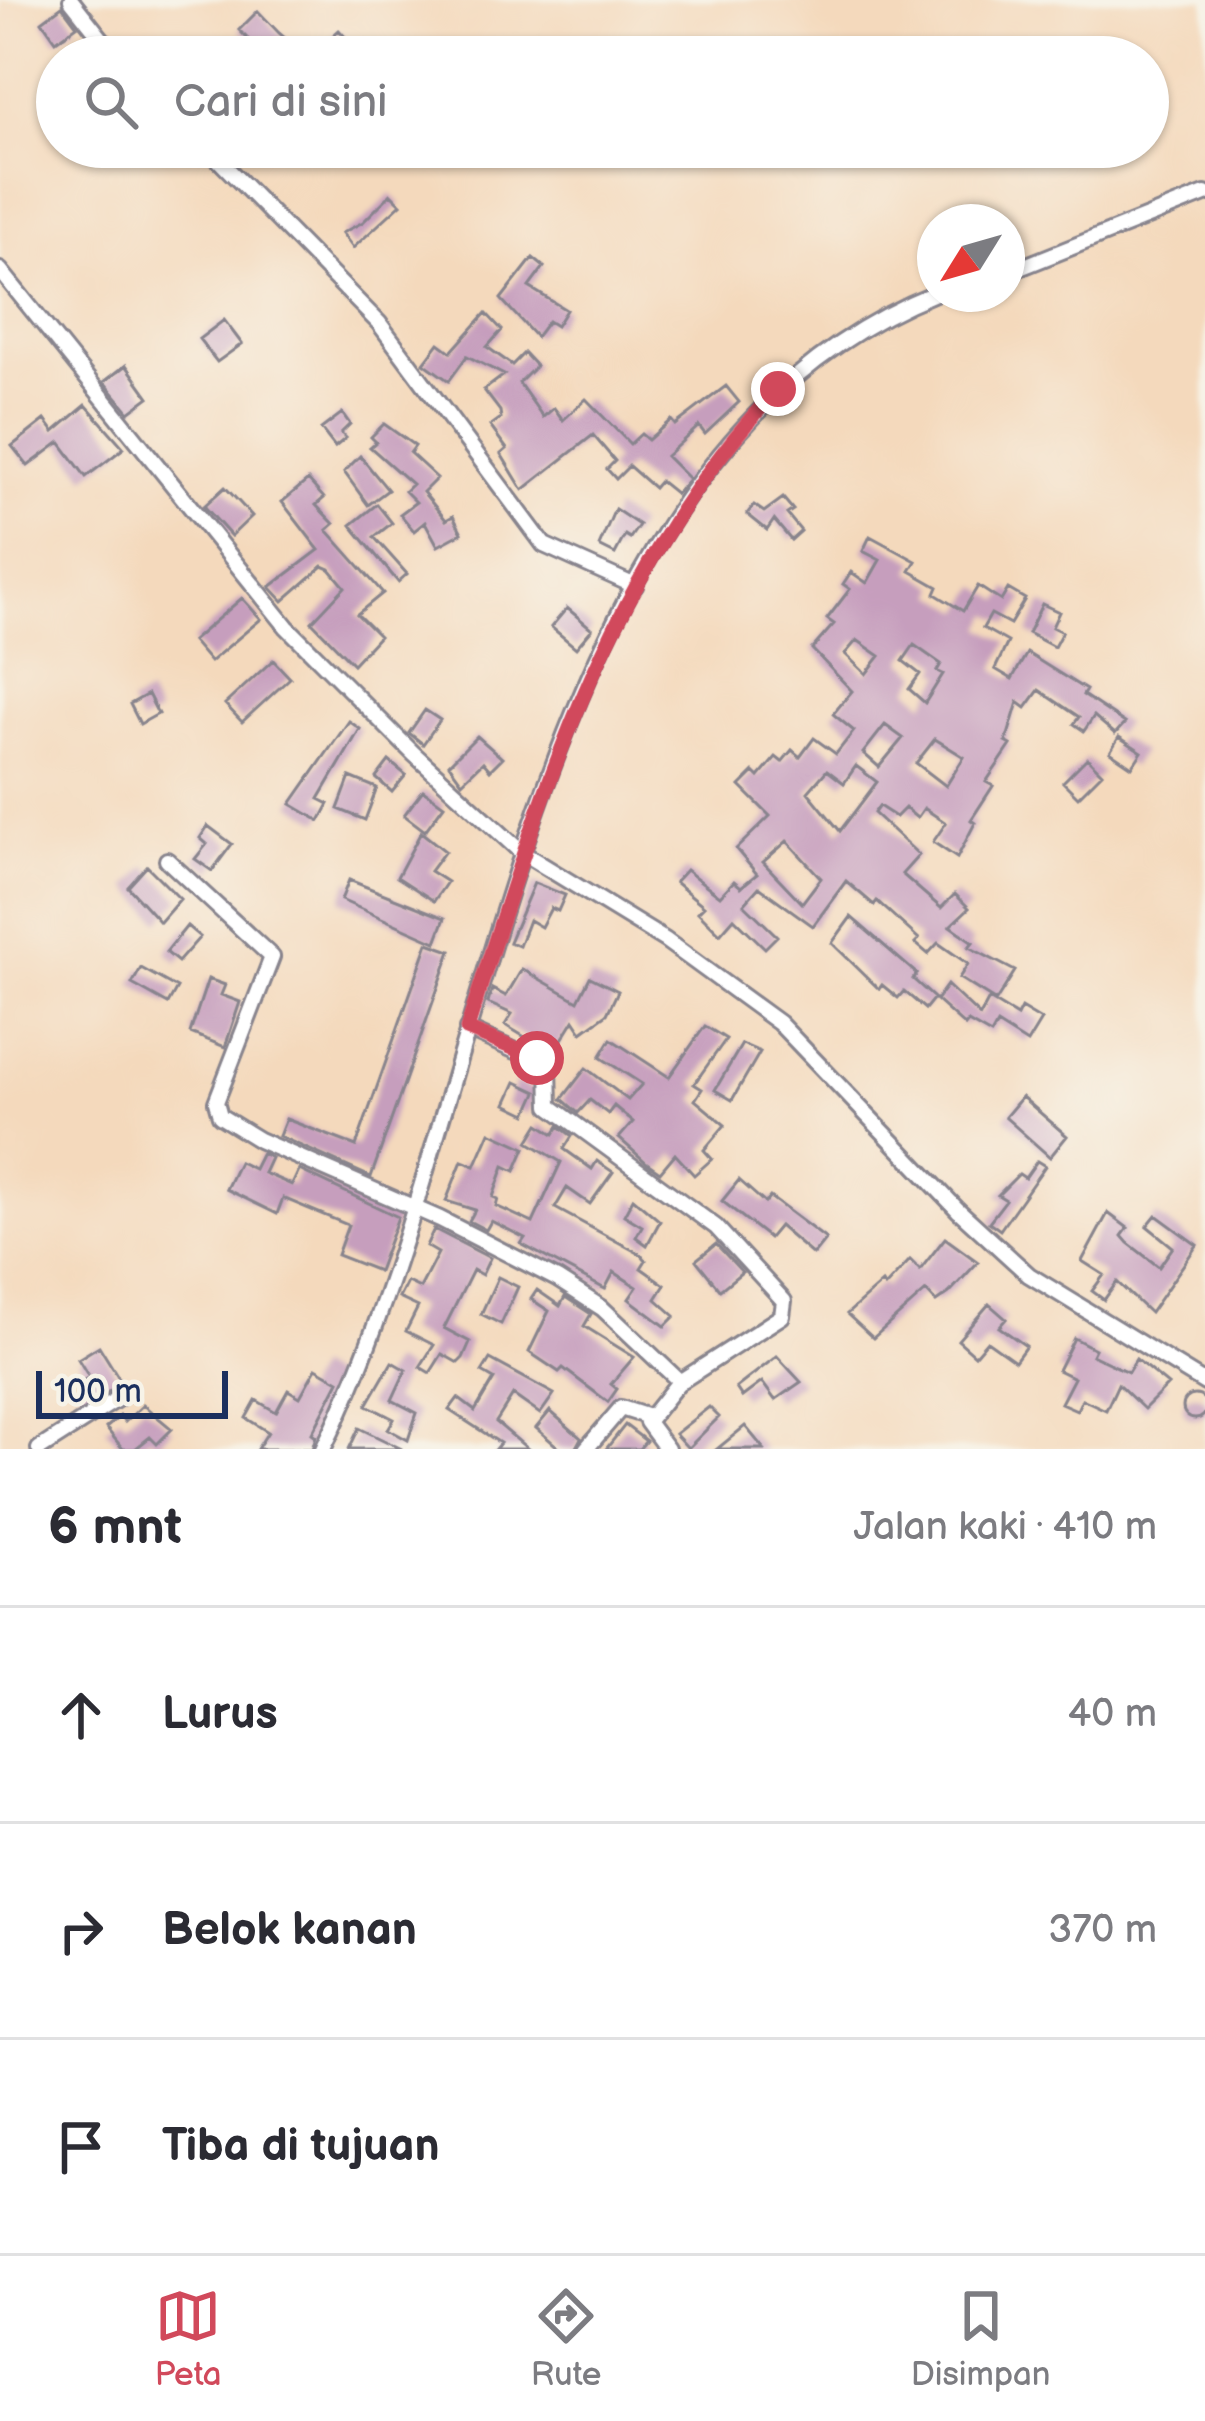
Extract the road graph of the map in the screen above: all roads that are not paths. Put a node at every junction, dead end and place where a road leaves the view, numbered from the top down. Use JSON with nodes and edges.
{"nodes":[{"id":1,"x":71,"y":0,"type":"edge"},
{"id":2,"x":99,"y":36,"type":"edge"},
{"id":3,"x":227,"y":168,"type":"edge"},
{"id":4,"x":1205,"y":194,"type":"edge"},
{"id":5,"x":1025,"y":266,"type":"edge"},
{"id":6,"x":0,"y":270,"type":"edge"},
{"id":7,"x":917,"y":301,"type":"edge"},
{"id":8,"x":635,"y":586,"type":"junction"},
{"id":9,"x":521,"y":852,"type":"junction"},
{"id":10,"x":167,"y":860,"type":"dead end"},
{"id":11,"x":467,"y":1029,"type":"junction"},
{"id":12,"x":414,"y":1210,"type":"junction"},
{"id":13,"x":678,"y":1383,"type":"junction"},
{"id":14,"x":1205,"y":1383,"type":"edge"},
{"id":15,"x":128,"y":1392,"type":"dead end"},
{"id":16,"x":649,"y":1417,"type":"junction"},
{"id":17,"x":39,"y":1449,"type":"edge"},
{"id":18,"x":323,"y":1449,"type":"edge"},
{"id":19,"x":586,"y":1449,"type":"edge"},
{"id":20,"x":667,"y":1449,"type":"edge"}],
"edges":[{"from":1,"to":2,"type":"street"},
{"from":3,"to":8,"type":"street"},
{"from":4,"to":5,"type":"street"},
{"from":6,"to":9,"type":"street"},
{"from":7,"to":8,"type":"street"},
{"from":8,"to":9,"type":"street"},
{"from":9,"to":11,"type":"street"},
{"from":9,"to":14,"type":"street"},
{"from":10,"to":12,"type":"street"},
{"from":11,"to":12,"type":"street"},
{"from":11,"to":13,"type":"street"},
{"from":12,"to":13,"type":"street"},
{"from":12,"to":18,"type":"street"},
{"from":13,"to":16,"type":"street"},
{"from":15,"to":17,"type":"street"},
{"from":16,"to":19,"type":"street"},
{"from":16,"to":20,"type":"street"}]}
